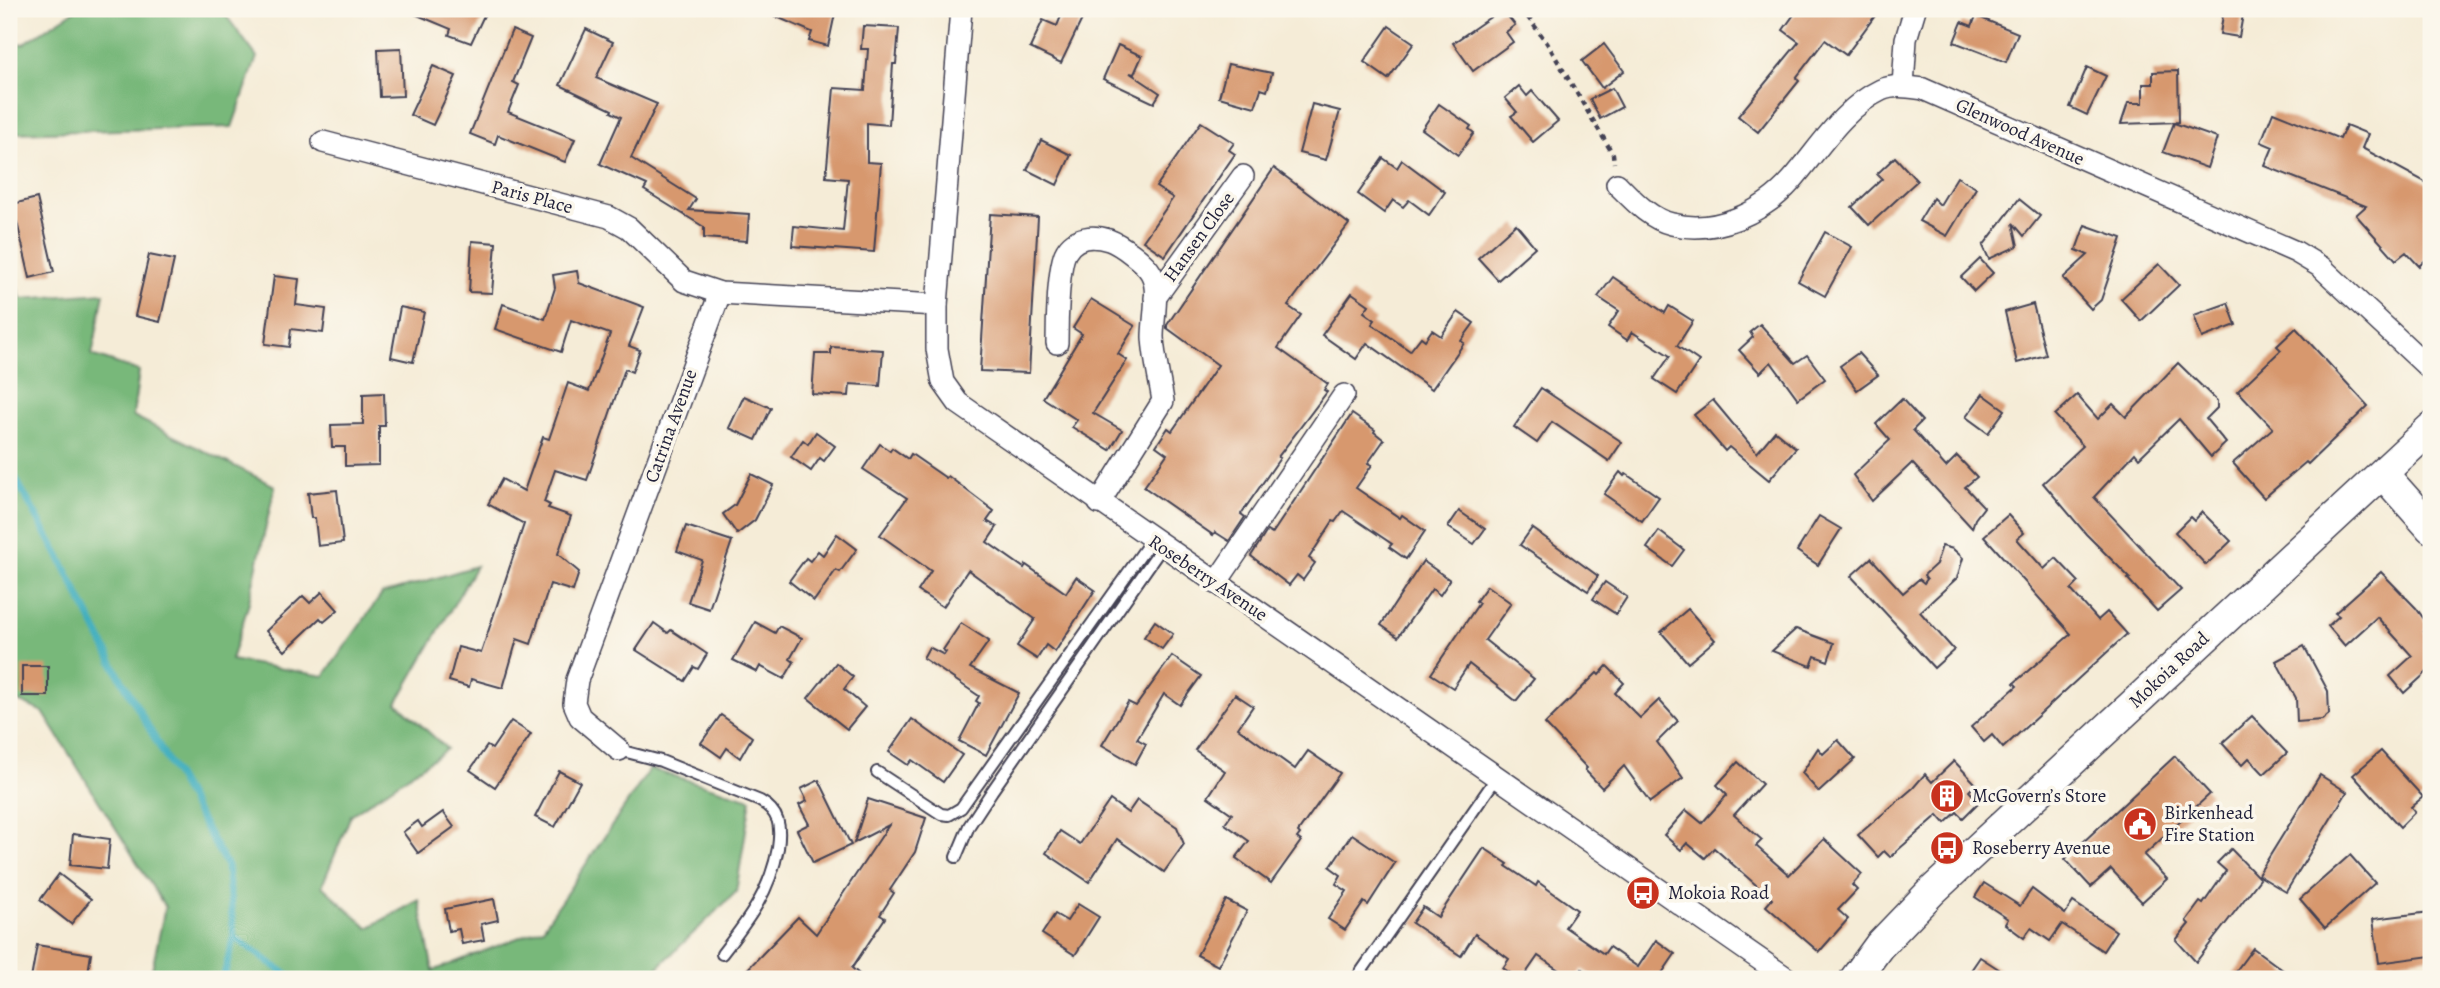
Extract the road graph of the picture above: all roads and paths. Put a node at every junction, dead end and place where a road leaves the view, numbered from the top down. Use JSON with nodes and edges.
{"nodes":[{"id":1,"x":961,"y":9,"type":"edge"},
{"id":2,"x":1522,"y":9,"type":"edge"},
{"id":3,"x":1915,"y":9,"type":"edge"},
{"id":4,"x":1903,"y":86,"type":"junction"},
{"id":5,"x":323,"y":142,"type":"dead end"},
{"id":6,"x":1243,"y":176,"type":"dead end"},
{"id":7,"x":1617,"y":184,"type":"joint"},
{"id":8,"x":720,"y":293,"type":"junction"},
{"id":9,"x":1155,"y":298,"type":"junction"},
{"id":10,"x":937,"y":305,"type":"junction"},
{"id":11,"x":1057,"y":343,"type":"dead end"},
{"id":12,"x":2431,"y":370,"type":"edge"},
{"id":13,"x":1343,"y":395,"type":"dead end"},
{"id":14,"x":2431,"y":428,"type":"edge"},
{"id":15,"x":2382,"y":474,"type":"junction"},
{"id":16,"x":1098,"y":503,"type":"junction"},
{"id":17,"x":2431,"y":528,"type":"edge"},
{"id":18,"x":1157,"y":543,"type":"junction"},
{"id":19,"x":1216,"y":583,"type":"junction"},
{"id":20,"x":619,"y":750,"type":"joint"},
{"id":21,"x":877,"y":772,"type":"dead end"},
{"id":22,"x":1497,"y":777,"type":"junction"},
{"id":23,"x":956,"y":858,"type":"dead end"},
{"id":24,"x":722,"y":954,"type":"dead end"},
{"id":25,"x":1356,"y":979,"type":"edge"},
{"id":26,"x":1788,"y":979,"type":"edge"},
{"id":27,"x":1855,"y":979,"type":"edge"}],
"edges":[{"from":1,"to":10,"type":"street","name":"Roseberry Avenue"},
{"from":2,"to":7,"type":"path"},
{"from":3,"to":4,"type":"street"},
{"from":4,"to":7,"type":"street"},
{"from":4,"to":12,"type":"street","name":"Glenwood Avenue"},
{"from":5,"to":8,"type":"street","name":"Paris Place"},
{"from":6,"to":9,"type":"street","name":"Hansen Close"},
{"from":8,"to":10,"type":"street"},
{"from":8,"to":20,"type":"street","name":"Catrina Avenue"},
{"from":9,"to":11,"type":"street","name":"Hansen Close"},
{"from":9,"to":16,"type":"street","name":"Hansen Close"},
{"from":10,"to":16,"type":"street","name":"Roseberry Avenue"},
{"from":13,"to":19,"type":"street"},
{"from":14,"to":15,"type":"main road","name":"Mokoia Road"},
{"from":15,"to":17,"type":"main road"},
{"from":15,"to":27,"type":"main road","name":"Mokoia Road"},
{"from":16,"to":18,"type":"street","name":"Roseberry Avenue"},
{"from":18,"to":19,"type":"street","name":"Roseberry Avenue"},
{"from":18,"to":21,"type":"lane"},
{"from":18,"to":23,"type":"lane"},
{"from":19,"to":22,"type":"street","name":"Roseberry Avenue"},
{"from":20,"to":24,"type":"lane"},
{"from":22,"to":25,"type":"lane"},
{"from":22,"to":26,"type":"street","name":"Roseberry Avenue"}]}
